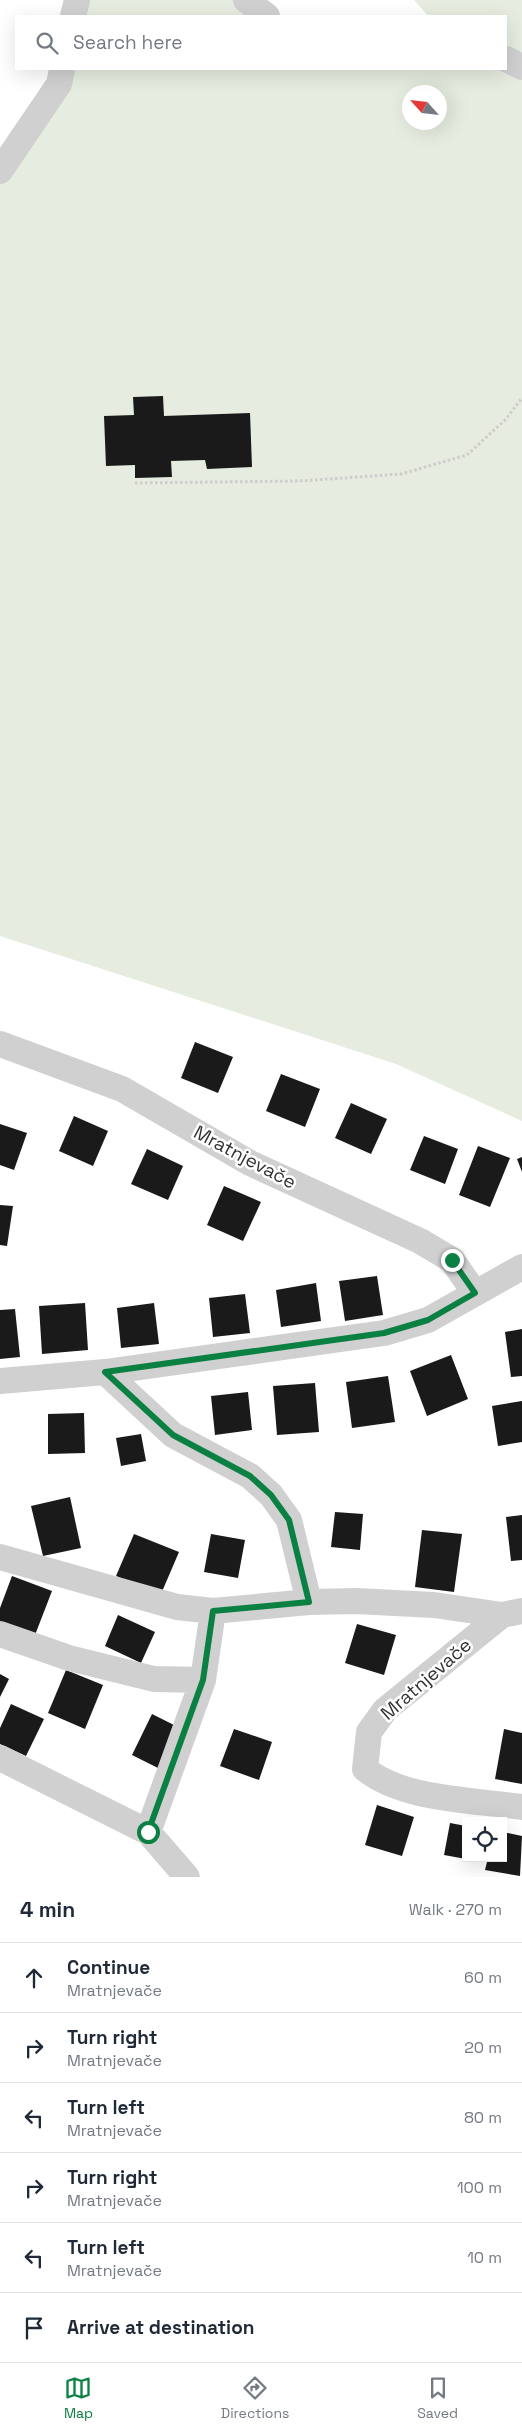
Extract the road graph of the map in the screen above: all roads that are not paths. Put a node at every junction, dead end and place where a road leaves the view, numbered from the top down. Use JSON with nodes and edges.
{"nodes":[{"id":1,"x":77,"y":0,"type":"edge"},
{"id":2,"x":246,"y":0,"type":"edge"},
{"id":3,"x":73,"y":15,"type":"edge"},
{"id":4,"x":266,"y":15,"type":"edge"},
{"id":5,"x":507,"y":60,"type":"edge"},
{"id":6,"x":522,"y":67,"type":"edge"},
{"id":7,"x":62,"y":70,"type":"edge"},
{"id":8,"x":0,"y":171,"type":"edge"},
{"id":9,"x":0,"y":1044,"type":"edge"},
{"id":10,"x":522,"y":1267,"type":"edge"},
{"id":11,"x":475,"y":1293,"type":"junction"},
{"id":12,"x":105,"y":1372,"type":"junction"},
{"id":13,"x":0,"y":1382,"type":"edge"},
{"id":14,"x":0,"y":1557,"type":"edge"},
{"id":15,"x":309,"y":1602,"type":"junction"},
{"id":16,"x":213,"y":1611,"type":"junction"},
{"id":17,"x":512,"y":1613,"type":"edge"},
{"id":18,"x":0,"y":1634,"type":"edge"},
{"id":19,"x":203,"y":1680,"type":"junction"},
{"id":20,"x":0,"y":1758,"type":"edge"},
{"id":21,"x":522,"y":1807,"type":"edge"},
{"id":22,"x":148,"y":1832,"type":"junction"},
{"id":23,"x":187,"y":1877,"type":"edge"}],
"edges":[{"from":1,"to":3,"type":"street"},
{"from":2,"to":4,"type":"street"},
{"from":5,"to":6,"type":"street"},
{"from":7,"to":8,"type":"street"},
{"from":9,"to":11,"type":"street","name":"Mratnjevače"},
{"from":10,"to":11,"type":"street"},
{"from":11,"to":12,"type":"street"},
{"from":12,"to":13,"type":"street"},
{"from":12,"to":15,"type":"street"},
{"from":14,"to":16,"type":"street","name":"Mratnjevače"},
{"from":15,"to":16,"type":"street","name":"Mratnjevače"},
{"from":15,"to":17,"type":"street","name":"Mratnjevače"},
{"from":16,"to":19,"type":"street"},
{"from":17,"to":21,"type":"street","name":"Mratnjevače"},
{"from":18,"to":19,"type":"street"},
{"from":19,"to":22,"type":"street"},
{"from":20,"to":22,"type":"street"},
{"from":22,"to":23,"type":"street"}]}
